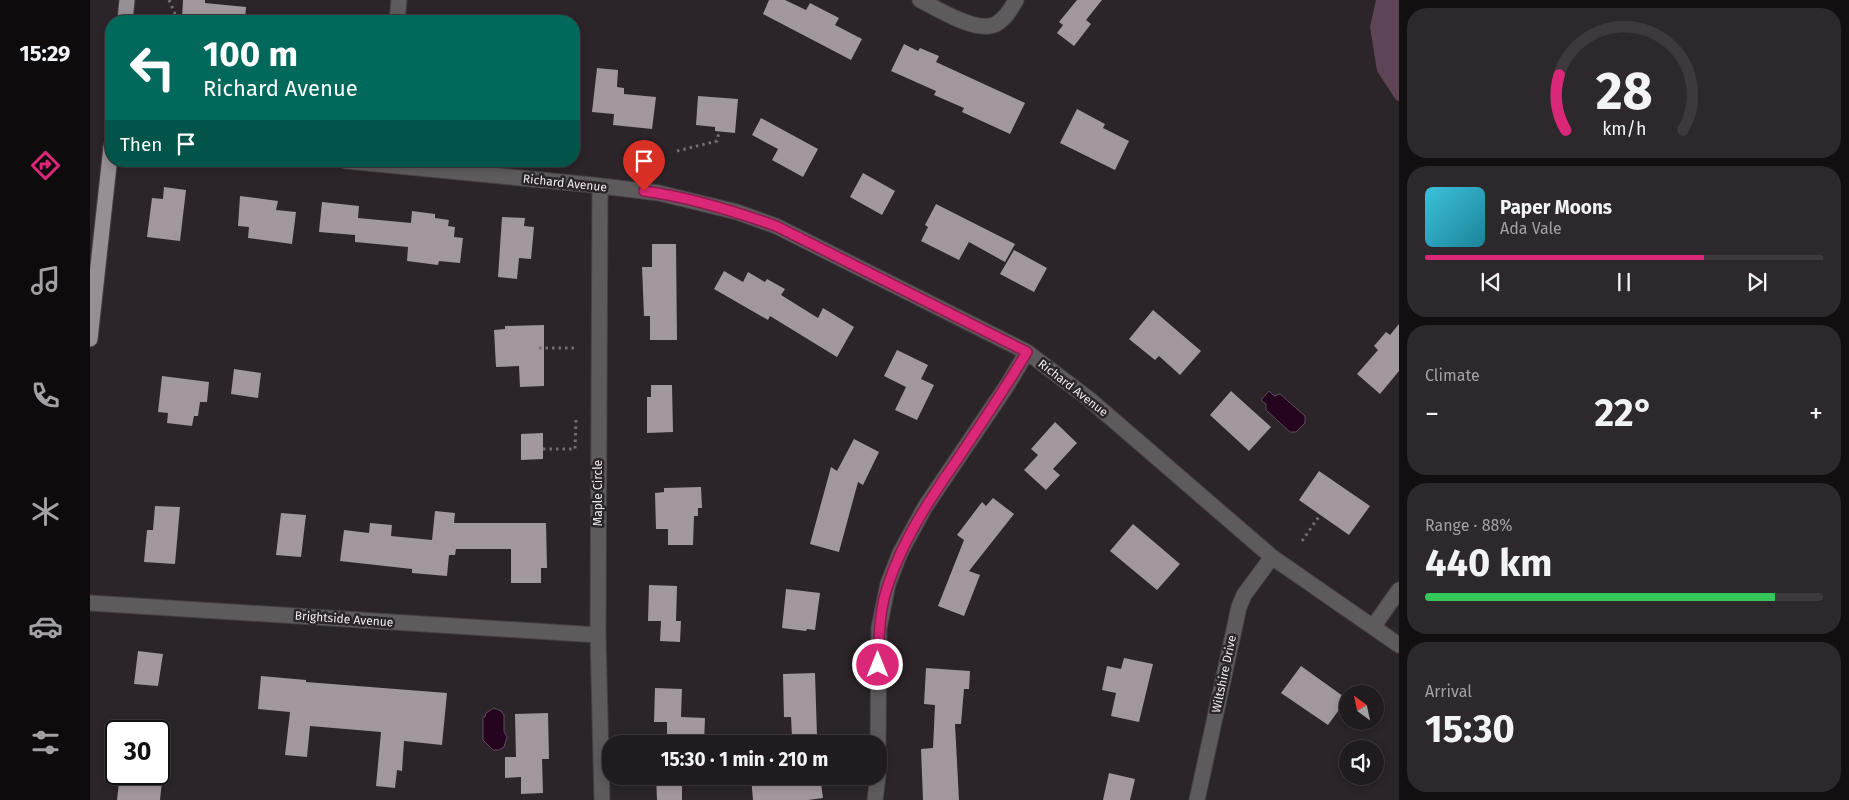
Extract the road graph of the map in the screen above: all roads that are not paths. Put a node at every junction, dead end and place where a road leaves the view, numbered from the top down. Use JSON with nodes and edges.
{"nodes":[{"id":1,"x":127,"y":0,"type":"edge"},
{"id":2,"x":399,"y":0,"type":"edge"},
{"id":3,"x":920,"y":0,"type":"edge"},
{"id":4,"x":1016,"y":0,"type":"edge"},
{"id":5,"x":126,"y":15,"type":"edge"},
{"id":6,"x":398,"y":15,"type":"edge"},
{"id":7,"x":109,"y":167,"type":"edge"},
{"id":8,"x":417,"y":167,"type":"edge"},
{"id":9,"x":600,"y":186,"type":"junction"},
{"id":10,"x":90,"y":339,"type":"edge"},
{"id":11,"x":1027,"y":352,"type":"junction"},
{"id":12,"x":1272,"y":557,"type":"junction"},
{"id":13,"x":1399,"y":590,"type":"edge"},
{"id":14,"x":90,"y":602,"type":"edge"},
{"id":15,"x":1373,"y":627,"type":"junction"},
{"id":16,"x":598,"y":635,"type":"junction"},
{"id":17,"x":1399,"y":645,"type":"edge"},
{"id":18,"x":878,"y":735,"type":"edge"},
{"id":19,"x":877,"y":785,"type":"edge"},
{"id":20,"x":602,"y":800,"type":"edge"},
{"id":21,"x":875,"y":800,"type":"edge"},
{"id":22,"x":1196,"y":800,"type":"edge"}],
"edges":[{"from":1,"to":5,"type":"main road"},
{"from":2,"to":6,"type":"street"},
{"from":3,"to":4,"type":"street"},
{"from":7,"to":10,"type":"main road"},
{"from":8,"to":9,"type":"street","name":"Richard Avenue"},
{"from":9,"to":11,"type":"street","name":"Richard Avenue"},
{"from":9,"to":16,"type":"street","name":"Maple Circle"},
{"from":11,"to":12,"type":"street","name":"Richard Avenue"},
{"from":11,"to":18,"type":"street"},
{"from":12,"to":15,"type":"street","name":"Richard Avenue"},
{"from":12,"to":22,"type":"street","name":"Wiltshire Drive"},
{"from":13,"to":15,"type":"street"},
{"from":14,"to":16,"type":"street","name":"Brightside Avenue"},
{"from":15,"to":17,"type":"street","name":"Richard Avenue"},
{"from":16,"to":20,"type":"street","name":"Maple Circle"},
{"from":19,"to":21,"type":"street"}]}
